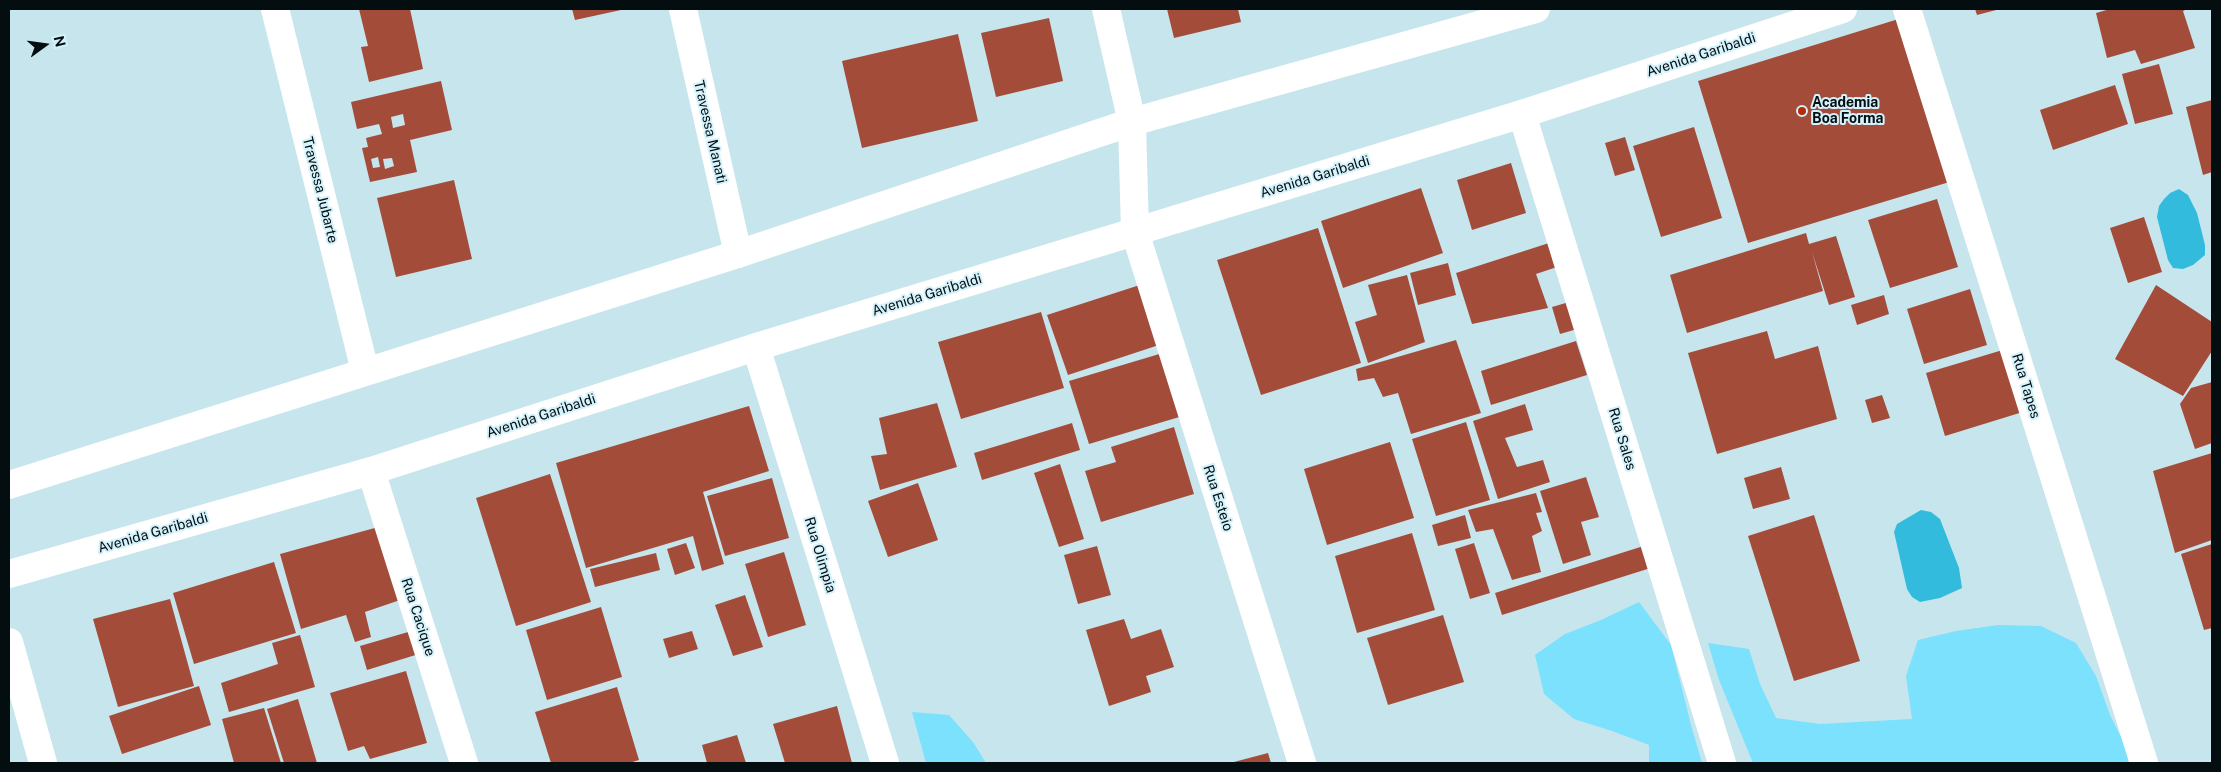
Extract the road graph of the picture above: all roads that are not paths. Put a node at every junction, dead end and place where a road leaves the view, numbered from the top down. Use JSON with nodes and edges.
{"nodes":[{"id":1,"x":275,"y":9,"type":"edge"},
{"id":2,"x":683,"y":9,"type":"edge"},
{"id":3,"x":1106,"y":9,"type":"edge"},
{"id":4,"x":1843,"y":9,"type":"edge"},
{"id":5,"x":1907,"y":9,"type":"edge"},
{"id":6,"x":1524,"y":11,"type":"edge"},
{"id":7,"x":1522,"y":114,"type":"junction"},
{"id":8,"x":1132,"y":122,"type":"junction"},
{"id":9,"x":1135,"y":232,"type":"junction"},
{"id":10,"x":738,"y":254,"type":"junction"},
{"id":11,"x":756,"y":347,"type":"junction"},
{"id":12,"x":365,"y":371,"type":"junction"},
{"id":13,"x":371,"y":471,"type":"junction"},
{"id":14,"x":9,"y":485,"type":"edge"},
{"id":15,"x":9,"y":574,"type":"edge"},
{"id":16,"x":9,"y":642,"type":"edge"},
{"id":17,"x":42,"y":763,"type":"edge"},
{"id":18,"x":464,"y":763,"type":"edge"},
{"id":19,"x":885,"y":763,"type":"edge"},
{"id":20,"x":1302,"y":763,"type":"edge"},
{"id":21,"x":1722,"y":763,"type":"edge"},
{"id":22,"x":2144,"y":763,"type":"edge"}],
"edges":[{"from":1,"to":12,"type":"street","name":"Travessa Jubarte"},
{"from":2,"to":10,"type":"street","name":"Travessa Manati"},
{"from":3,"to":8,"type":"street","name":"Rua Esteio"},
{"from":4,"to":7,"type":"street","name":"Avenida Garibaldi"},
{"from":5,"to":22,"type":"street","name":"Rua Tapes"},
{"from":6,"to":8,"type":"street"},
{"from":7,"to":9,"type":"street","name":"Avenida Garibaldi"},
{"from":7,"to":21,"type":"street","name":"Rua Sales"},
{"from":8,"to":9,"type":"street","name":"Rua Esteio"},
{"from":8,"to":10,"type":"street"},
{"from":9,"to":11,"type":"street","name":"Avenida Garibaldi"},
{"from":9,"to":20,"type":"street","name":"Rua Esteio"},
{"from":10,"to":12,"type":"street"},
{"from":11,"to":13,"type":"street","name":"Avenida Garibaldi"},
{"from":11,"to":19,"type":"street","name":"Rua Olimpia"},
{"from":12,"to":14,"type":"street"},
{"from":13,"to":15,"type":"street","name":"Avenida Garibaldi"},
{"from":13,"to":18,"type":"street","name":"Rua Cacique"},
{"from":16,"to":17,"type":"street"}]}
